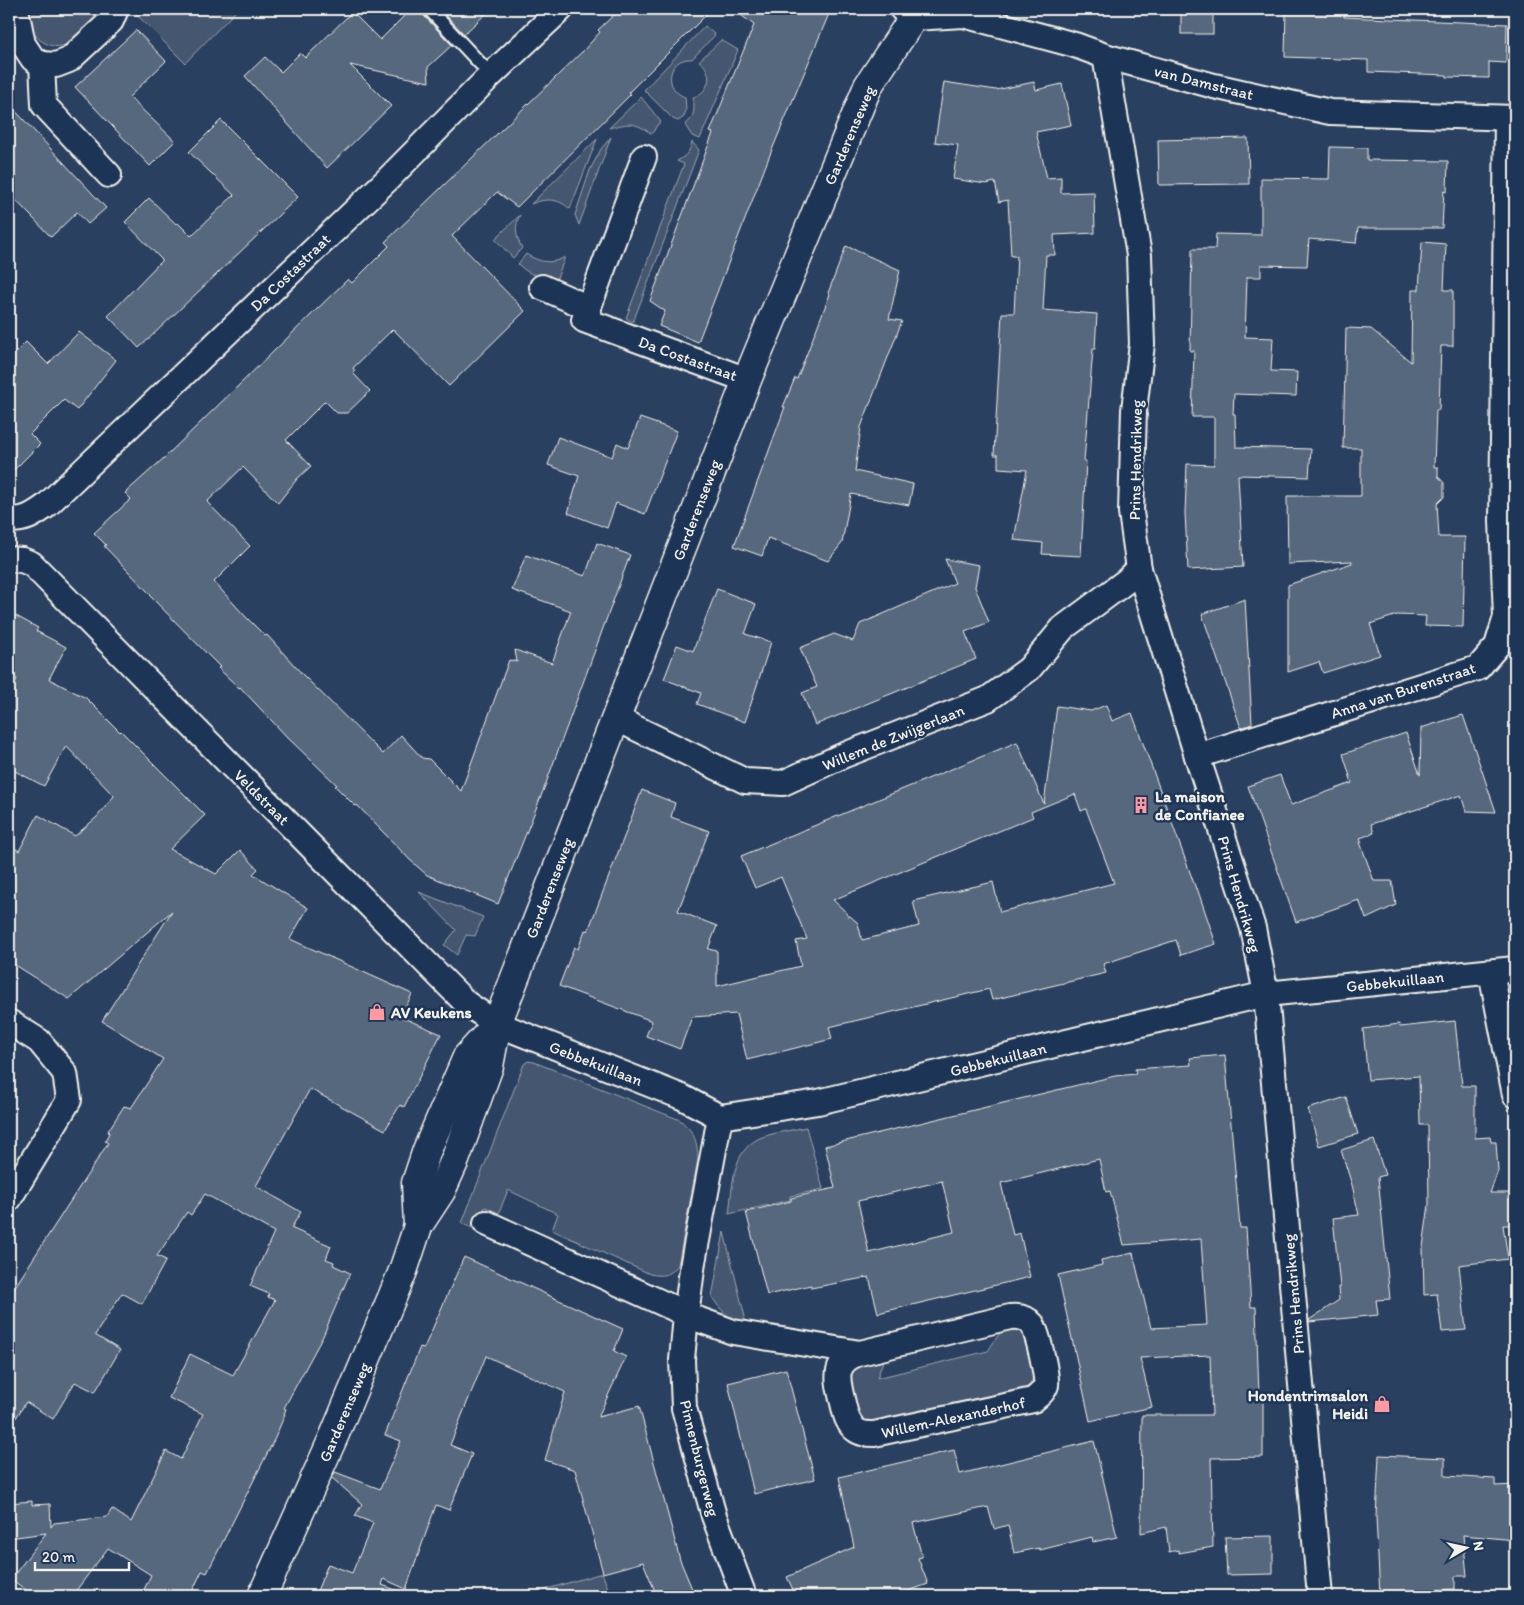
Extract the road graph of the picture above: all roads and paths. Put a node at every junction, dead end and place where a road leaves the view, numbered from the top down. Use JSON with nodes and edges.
{"nodes":[{"id":1,"x":16,"y":9,"type":"edge"},
{"id":2,"x":116,"y":9,"type":"edge"},
{"id":3,"x":429,"y":9,"type":"edge"},
{"id":4,"x":561,"y":9,"type":"edge"},
{"id":5,"x":912,"y":12,"type":"edge"},
{"id":6,"x":1105,"y":56,"type":"junction"},
{"id":7,"x":42,"y":64,"type":"junction"},
{"id":8,"x":491,"y":75,"type":"junction"},
{"id":9,"x":1511,"y":118,"type":"edge"},
{"id":10,"x":644,"y":158,"type":"dead end"},
{"id":11,"x":110,"y":175,"type":"dead end"},
{"id":12,"x":542,"y":288,"type":"dead end"},
{"id":13,"x":588,"y":308,"type":"junction"},
{"id":14,"x":747,"y":380,"type":"junction"},
{"id":15,"x":9,"y":520,"type":"edge"},
{"id":16,"x":1509,"y":521,"type":"edge"},
{"id":17,"x":9,"y":559,"type":"edge"},
{"id":18,"x":1139,"y":569,"type":"junction"},
{"id":19,"x":614,"y":718,"type":"junction"},
{"id":20,"x":1197,"y":756,"type":"junction"},
{"id":21,"x":1515,"y":969,"type":"edge"},
{"id":22,"x":1491,"y":972,"type":"junction"},
{"id":23,"x":1266,"y":994,"type":"junction"},
{"id":24,"x":9,"y":1022,"type":"edge"},
{"id":25,"x":497,"y":1024,"type":"junction"},
{"id":26,"x":1515,"y":1095,"type":"edge"},
{"id":27,"x":720,"y":1117,"type":"junction"},
{"id":28,"x":9,"y":1199,"type":"edge"},
{"id":29,"x":486,"y":1222,"type":"dead end"},
{"id":30,"x":686,"y":1315,"type":"junction"},
{"id":31,"x":860,"y":1353,"type":"junction"},
{"id":32,"x":262,"y":1596,"type":"edge"},
{"id":33,"x":744,"y":1596,"type":"edge"},
{"id":34,"x":1320,"y":1596,"type":"edge"}],
"edges":[{"from":1,"to":7,"type":"street"},
{"from":2,"to":7,"type":"street"},
{"from":3,"to":8,"type":"lane"},
{"from":4,"to":8,"type":"street","name":"Da Costastraat"},
{"from":5,"to":6,"type":"street","name":"van Damstraat"},
{"from":5,"to":14,"type":"main road","name":"Garderenseweg"},
{"from":6,"to":9,"type":"street","name":"van Damstraat"},
{"from":6,"to":18,"type":"street","name":"Prins Hendrikweg"},
{"from":7,"to":11,"type":"street"},
{"from":8,"to":15,"type":"street","name":"Da Costastraat"},
{"from":9,"to":16,"type":"street","name":"Anna van Burenstraat"},
{"from":10,"to":13,"type":"street"},
{"from":12,"to":13,"type":"street"},
{"from":13,"to":14,"type":"street","name":"Da Costastraat"},
{"from":14,"to":19,"type":"main road","name":"Garderenseweg"},
{"from":16,"to":20,"type":"street","name":"Anna van Burenstraat"},
{"from":17,"to":25,"type":"street","name":"Veldstraat"},
{"from":18,"to":19,"type":"street","name":"Willem de Zwijgerlaan"},
{"from":18,"to":20,"type":"street","name":"Prins Hendrikweg"},
{"from":19,"to":25,"type":"main road","name":"Garderenseweg"},
{"from":20,"to":23,"type":"street","name":"Prins Hendrikweg"},
{"from":21,"to":22,"type":"street","name":"Gebbekuillaan"},
{"from":22,"to":23,"type":"street","name":"Gebbekuillaan"},
{"from":22,"to":26,"type":"street"},
{"from":23,"to":27,"type":"street","name":"Gebbekuillaan"},
{"from":23,"to":34,"type":"street","name":"Prins Hendrikweg"},
{"from":24,"to":28,"type":"street"},
{"from":25,"to":27,"type":"street","name":"Gebbekuillaan"},
{"from":25,"to":32,"type":"main road","name":"Garderenseweg"},
{"from":27,"to":30,"type":"street","name":"Pinnenburgerweg"},
{"from":29,"to":30,"type":"street"},
{"from":30,"to":31,"type":"street","name":"Willem-Alexanderhof"},
{"from":30,"to":33,"type":"street","name":"Pinnenburgerweg"},
{"from":31,"to":31,"type":"street","name":"Willem-Alexanderhof"}]}
